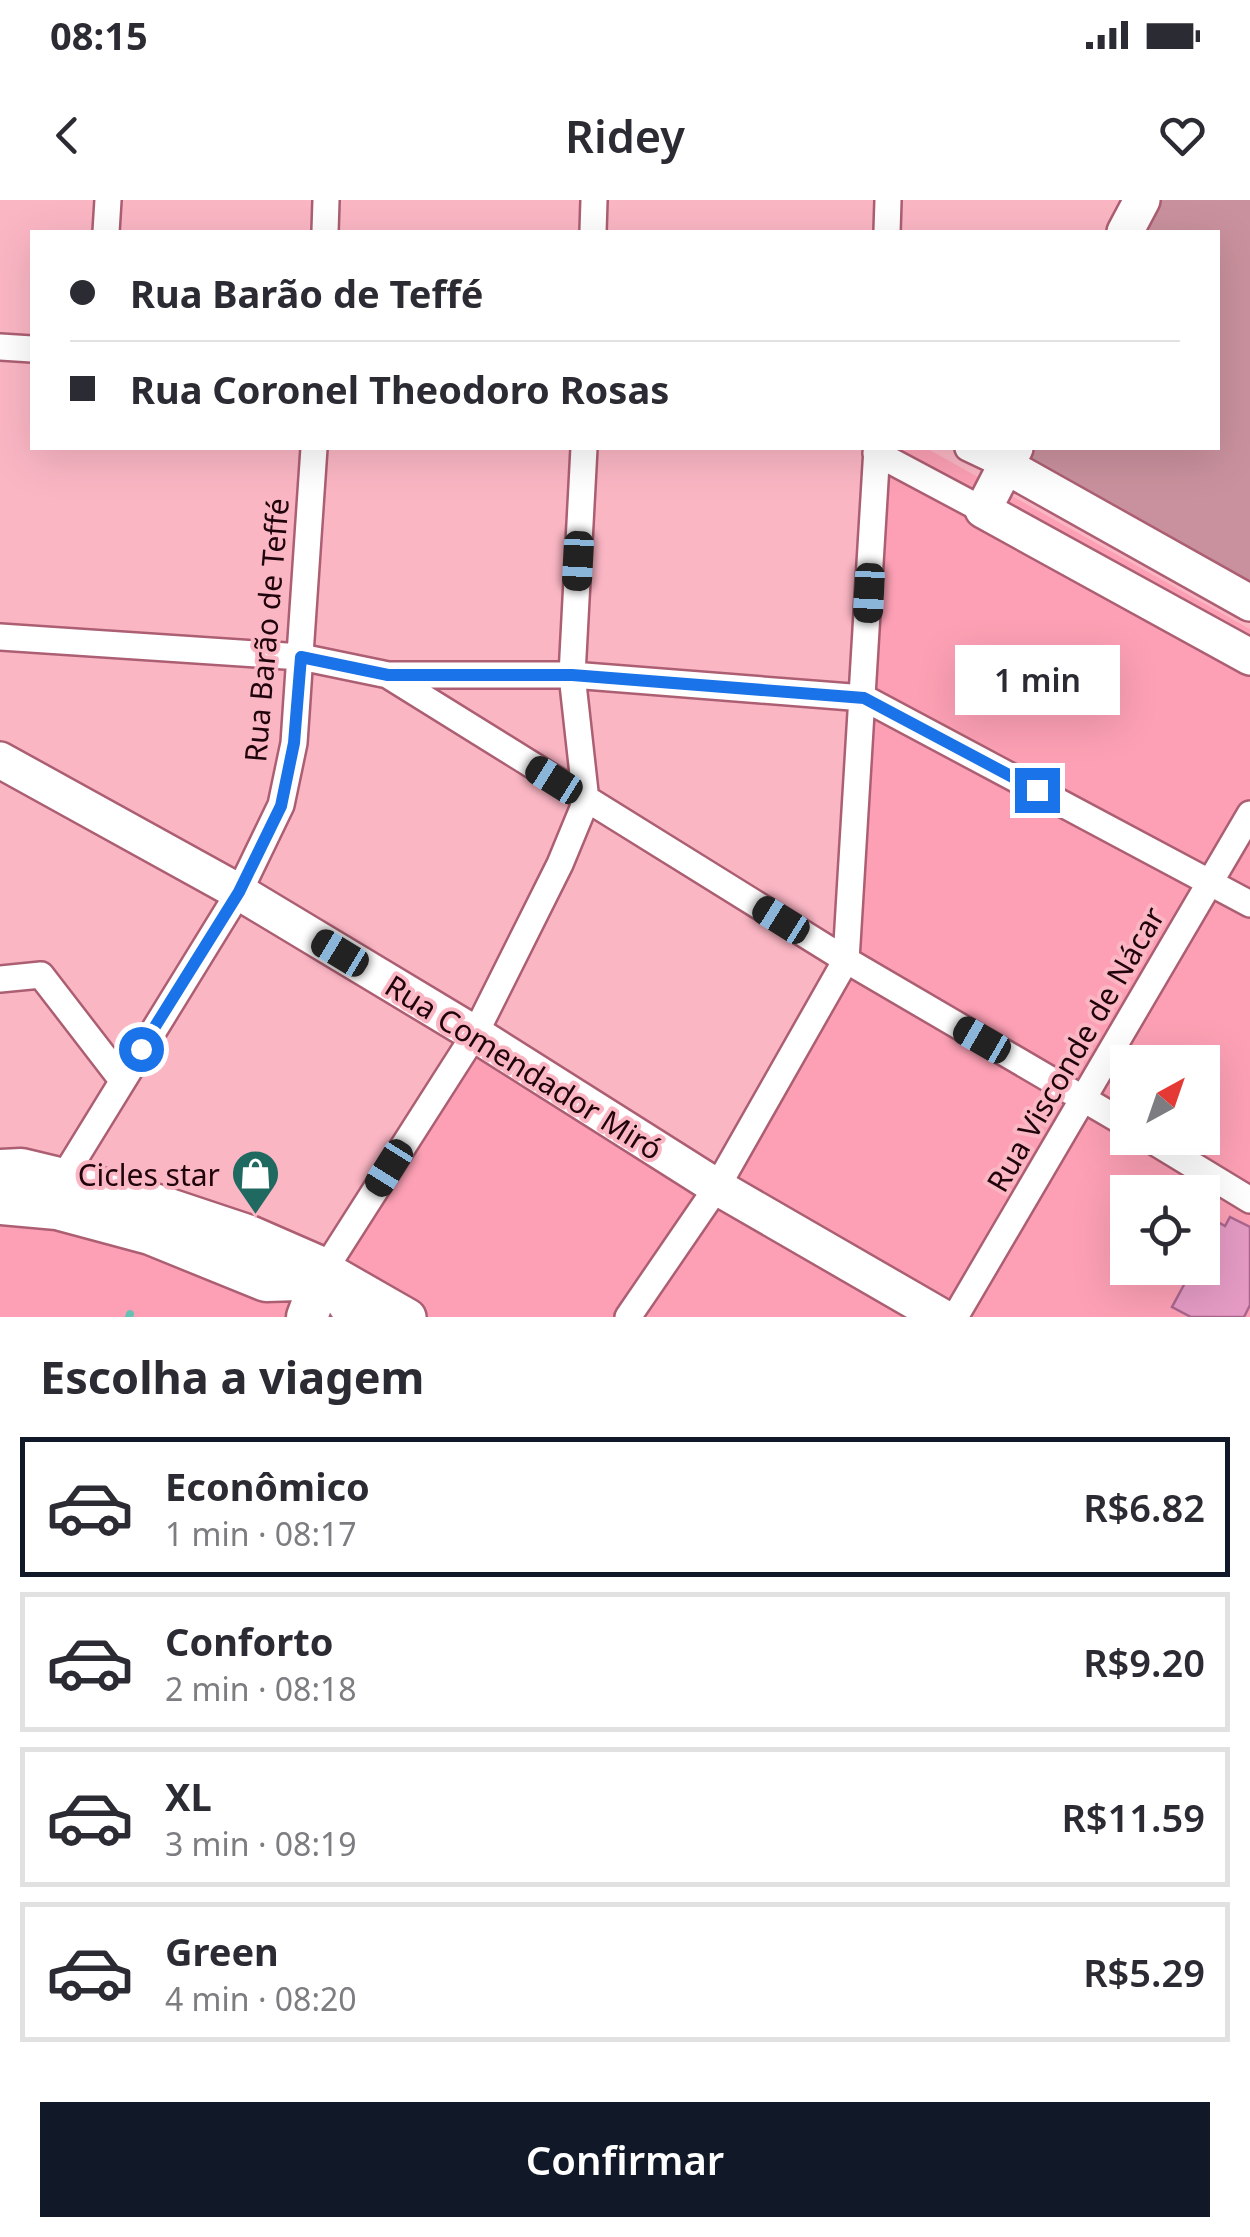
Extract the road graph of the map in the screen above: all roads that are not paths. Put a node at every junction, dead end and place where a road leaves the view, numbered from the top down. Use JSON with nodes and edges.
{"nodes":[{"id":1,"x":108,"y":200,"type":"edge"},
{"id":2,"x":326,"y":200,"type":"edge"},
{"id":3,"x":594,"y":200,"type":"edge"},
{"id":4,"x":888,"y":200,"type":"edge"},
{"id":5,"x":1142,"y":200,"type":"edge"},
{"id":6,"x":106,"y":230,"type":"edge"},
{"id":7,"x":325,"y":230,"type":"edge"},
{"id":8,"x":593,"y":230,"type":"edge"},
{"id":9,"x":886,"y":230,"type":"edge"},
{"id":10,"x":1126,"y":230,"type":"edge"},
{"id":11,"x":0,"y":347,"type":"edge"},
{"id":12,"x":30,"y":349,"type":"edge"},
{"id":13,"x":314,"y":450,"type":"edge"},
{"id":14,"x":584,"y":450,"type":"edge"},
{"id":15,"x":876,"y":450,"type":"edge"},
{"id":16,"x":979,"y":450,"type":"edge"},
{"id":17,"x":1011,"y":456,"type":"edge"},
{"id":18,"x":983,"y":510,"type":"junction"},
{"id":19,"x":1194,"y":571,"type":"junction"},
{"id":20,"x":1140,"y":597,"type":"junction"},
{"id":21,"x":1250,"y":602,"type":"edge"},
{"id":22,"x":0,"y":637,"type":"edge"},
{"id":23,"x":301,"y":657,"type":"junction"},
{"id":24,"x":1250,"y":657,"type":"edge"},
{"id":25,"x":388,"y":675,"type":"junction"},
{"id":26,"x":572,"y":675,"type":"junction"},
{"id":27,"x":864,"y":698,"type":"junction"},
{"id":28,"x":0,"y":760,"type":"edge"},
{"id":29,"x":586,"y":802,"type":"junction"},
{"id":30,"x":1250,"y":814,"type":"edge"},
{"id":31,"x":1211,"y":881,"type":"junction"},
{"id":32,"x":239,"y":892,"type":"junction"},
{"id":33,"x":1250,"y":904,"type":"edge"},
{"id":34,"x":846,"y":960,"type":"junction"},
{"id":35,"x":0,"y":979,"type":"edge"},
{"id":36,"x":475,"y":1034,"type":"junction"},
{"id":37,"x":122,"y":1080,"type":"junction"},
{"id":38,"x":1084,"y":1099,"type":"junction"},
{"id":39,"x":1110,"y":1114,"type":"edge"},
{"id":40,"x":1176,"y":1155,"type":"edge"},
{"id":41,"x":0,"y":1170,"type":"edge"},
{"id":42,"x":62,"y":1178,"type":"junction"},
{"id":43,"x":717,"y":1188,"type":"junction"},
{"id":44,"x":1250,"y":1200,"type":"edge"},
{"id":45,"x":0,"y":1204,"type":"edge"},
{"id":46,"x":325,"y":1269,"type":"junction"},
{"id":47,"x":236,"y":1270,"type":"junction"},
{"id":48,"x":280,"y":1317,"type":"edge"},
{"id":49,"x":306,"y":1317,"type":"edge"},
{"id":50,"x":357,"y":1317,"type":"edge"},
{"id":51,"x":408,"y":1317,"type":"edge"},
{"id":52,"x":628,"y":1317,"type":"edge"},
{"id":53,"x":942,"y":1317,"type":"edge"},
{"id":54,"x":955,"y":1317,"type":"edge"}],
"edges":[{"from":1,"to":6,"type":"street"},
{"from":2,"to":7,"type":"street"},
{"from":3,"to":8,"type":"street"},
{"from":4,"to":9,"type":"street"},
{"from":5,"to":10,"type":"main road"},
{"from":11,"to":12,"type":"street"},
{"from":13,"to":23,"type":"street","name":"Rua Barão de Teffé"},
{"from":14,"to":26,"type":"street"},
{"from":15,"to":18,"type":"street"},
{"from":15,"to":27,"type":"street"},
{"from":16,"to":17,"type":"street"},
{"from":17,"to":18,"type":"main road"},
{"from":17,"to":19,"type":"main road"},
{"from":18,"to":20,"type":"main road"},
{"from":19,"to":20,"type":"main road"},
{"from":19,"to":21,"type":"main road"},
{"from":20,"to":24,"type":"main road"},
{"from":22,"to":23,"type":"street"},
{"from":23,"to":25,"type":"street"},
{"from":23,"to":32,"type":"street","name":"Rua Barão de Teffé"},
{"from":25,"to":26,"type":"street"},
{"from":25,"to":29,"type":"street"},
{"from":26,"to":27,"type":"street"},
{"from":26,"to":29,"type":"street"},
{"from":27,"to":31,"type":"street"},
{"from":27,"to":34,"type":"street"},
{"from":28,"to":32,"type":"main road","name":"Rua Comendador Miró"},
{"from":29,"to":34,"type":"street"},
{"from":29,"to":36,"type":"street"},
{"from":30,"to":31,"type":"street","name":"Rua Visconde de Nácar"},
{"from":31,"to":33,"type":"street"},
{"from":31,"to":38,"type":"street","name":"Rua Visconde de Nácar"},
{"from":32,"to":36,"type":"main road","name":"Rua Comendador Miró"},
{"from":32,"to":37,"type":"street","name":"Rua Barão de Teffé"},
{"from":34,"to":38,"type":"street"},
{"from":34,"to":43,"type":"street"},
{"from":35,"to":37,"type":"street"},
{"from":36,"to":43,"type":"main road","name":"Rua Comendador Miró"},
{"from":36,"to":46,"type":"street"},
{"from":37,"to":42,"type":"street","name":"Rua Barão de Teffé"},
{"from":38,"to":39,"type":"street"},
{"from":38,"to":54,"type":"street","name":"Rua Visconde de Nácar"},
{"from":40,"to":44,"type":"street"},
{"from":41,"to":42,"type":"main road"},
{"from":42,"to":46,"type":"main road"},
{"from":43,"to":52,"type":"street"},
{"from":43,"to":53,"type":"main road","name":"Rua Comendador Miró"},
{"from":45,"to":47,"type":"main road"},
{"from":46,"to":47,"type":"main road"},
{"from":46,"to":49,"type":"main road"},
{"from":46,"to":50,"type":"main road"},
{"from":46,"to":51,"type":"main road"},
{"from":47,"to":48,"type":"main road"}]}
